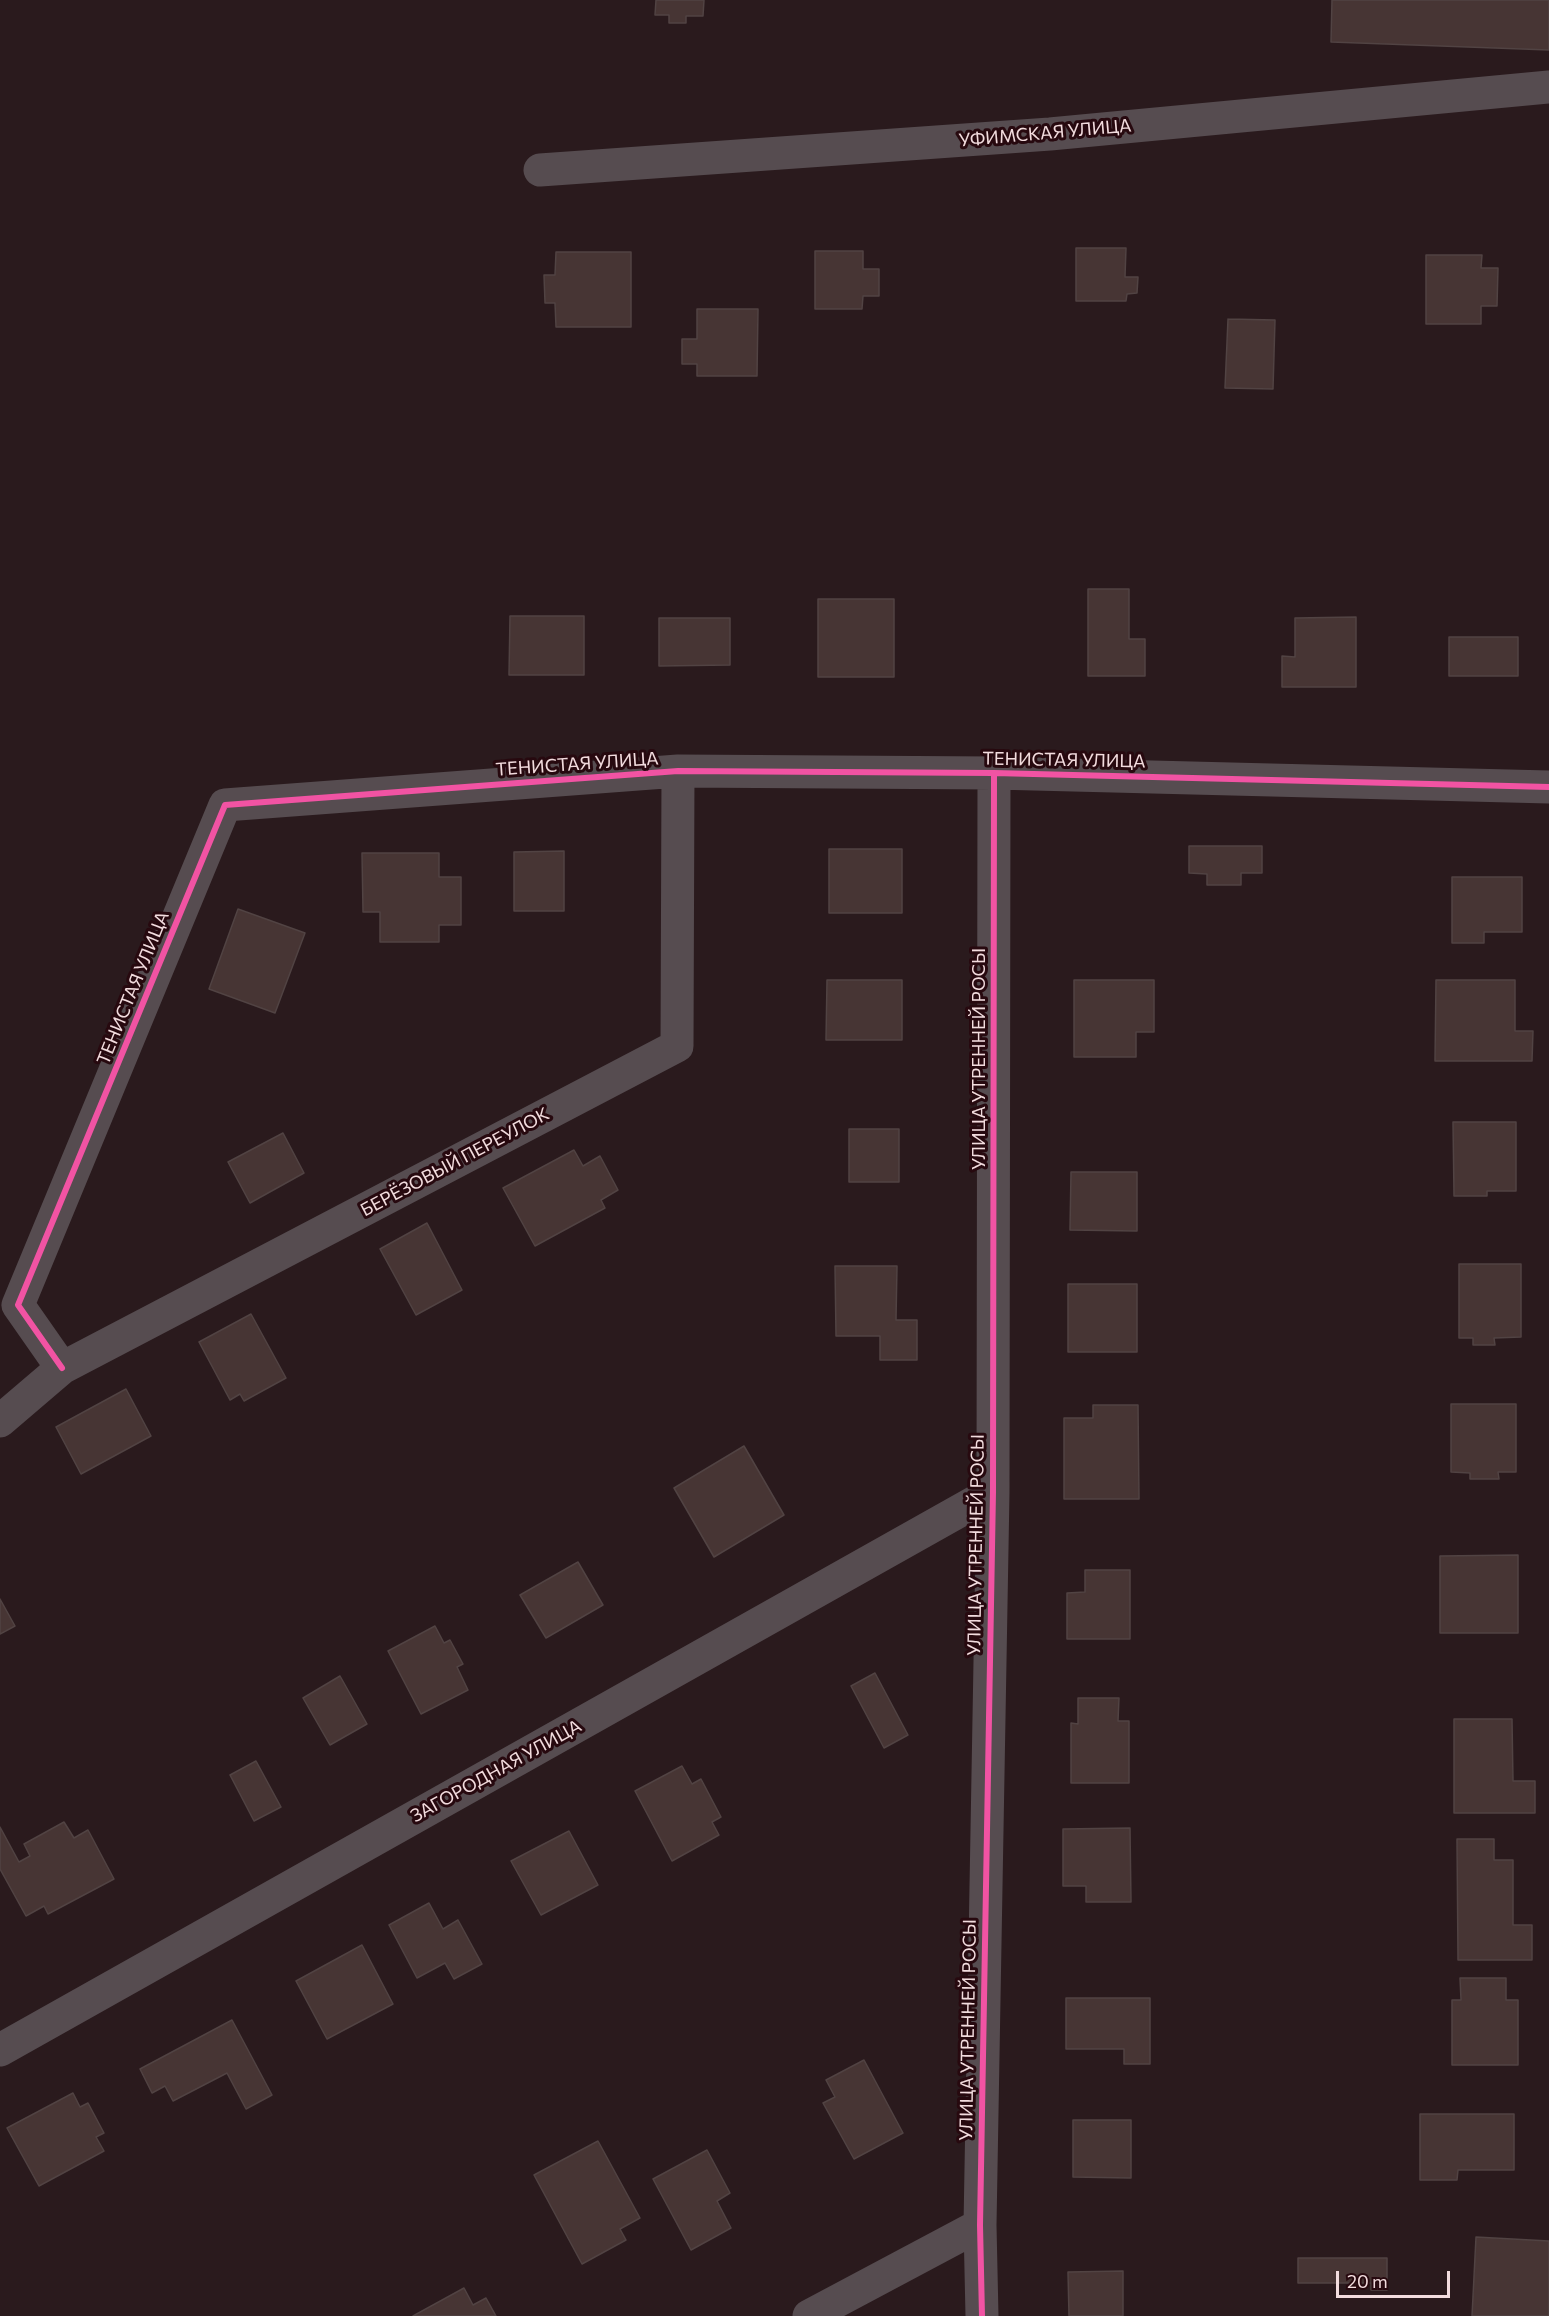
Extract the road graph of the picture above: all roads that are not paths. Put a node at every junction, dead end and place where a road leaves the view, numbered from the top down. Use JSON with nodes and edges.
{"nodes":[{"id":1,"x":1549,"y":87,"type":"edge"},
{"id":2,"x":540,"y":170,"type":"dead end"},
{"id":3,"x":678,"y":771,"type":"junction"},
{"id":4,"x":994,"y":773,"type":"junction"},
{"id":5,"x":1549,"y":787,"type":"edge"},
{"id":6,"x":62,"y":1368,"type":"junction"},
{"id":7,"x":0,"y":1421,"type":"edge"},
{"id":8,"x":993,"y":1492,"type":"junction"},
{"id":9,"x":0,"y":2050,"type":"edge"},
{"id":10,"x":980,"y":2225,"type":"junction"},
{"id":11,"x":809,"y":2316,"type":"edge"},
{"id":12,"x":982,"y":2316,"type":"edge"}],
"edges":[{"from":1,"to":2,"type":"street","name":"УФИМСКАЯ УЛИЦА"},
{"from":3,"to":4,"type":"street","name":"ТЕНИСТАЯ УЛИЦА"},
{"from":3,"to":6,"type":"street","name":"БЕРЁЗОВЫЙ ПЕРЕУЛОК"},
{"from":3,"to":6,"type":"street","name":"ТЕНИСТАЯ УЛИЦА"},
{"from":4,"to":5,"type":"street","name":"ТЕНИСТАЯ УЛИЦА"},
{"from":4,"to":8,"type":"street","name":"УЛИЦА УТРЕННЕЙ РОСЫ"},
{"from":6,"to":7,"type":"street","name":"БЕРЁЗОВЫЙ ПЕРЕУЛОК"},
{"from":8,"to":9,"type":"street","name":"ЗАГОРОДНАЯ УЛИЦА"},
{"from":8,"to":10,"type":"street","name":"УЛИЦА УТРЕННЕЙ РОСЫ"},
{"from":10,"to":11,"type":"street"},
{"from":10,"to":12,"type":"street","name":"УЛИЦА УТРЕННЕЙ РОСЫ"}]}
